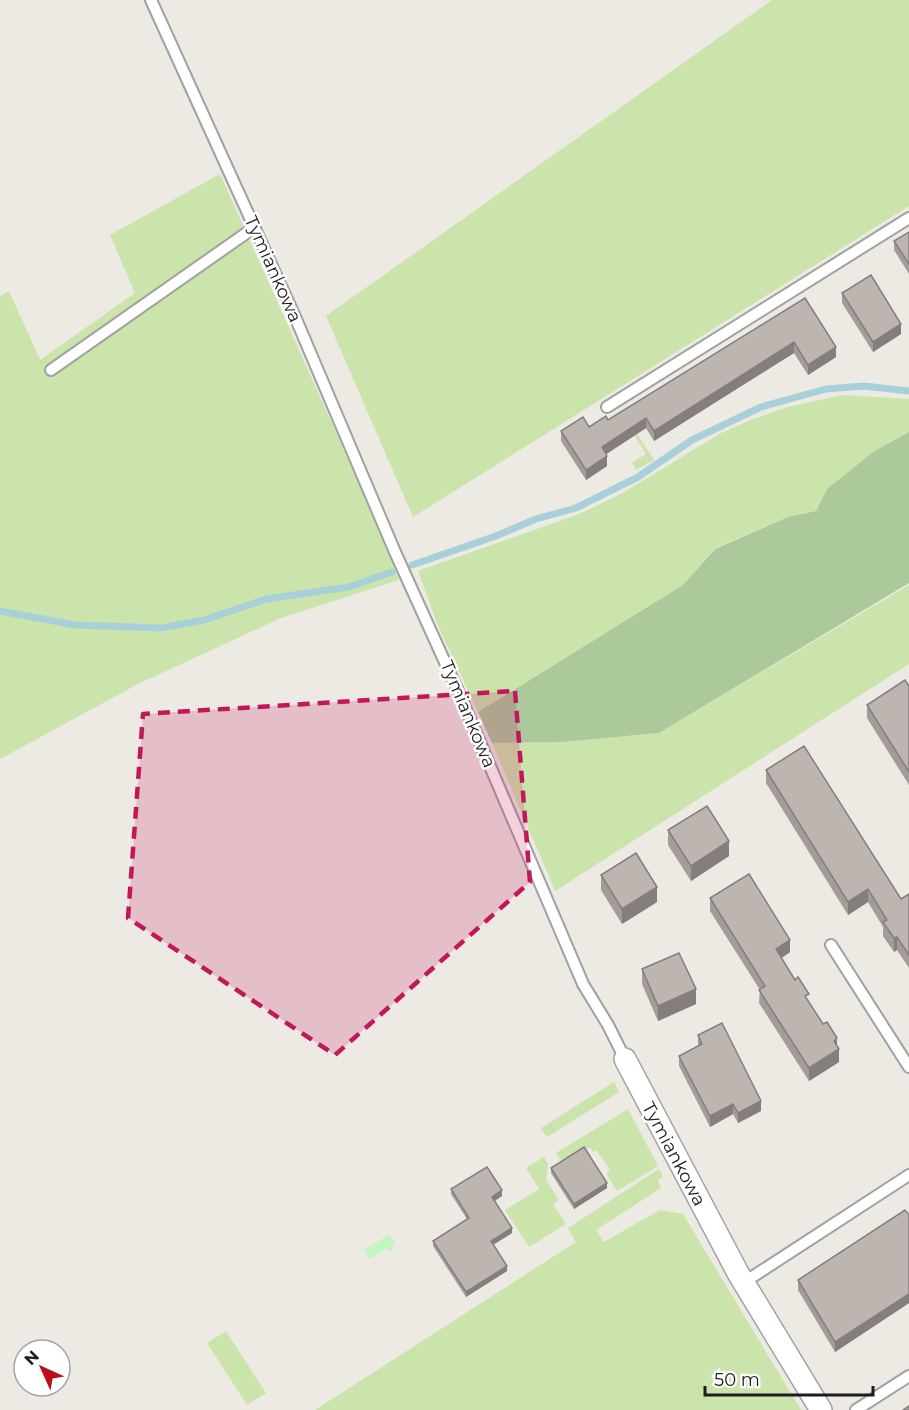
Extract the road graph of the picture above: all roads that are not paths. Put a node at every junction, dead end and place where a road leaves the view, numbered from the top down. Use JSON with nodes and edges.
{"nodes":[{"id":1,"x":151,"y":0,"type":"edge"},
{"id":2,"x":909,"y":218,"type":"edge"},
{"id":3,"x":255,"y":227,"type":"junction"},
{"id":4,"x":51,"y":370,"type":"dead end"},
{"id":5,"x":607,"y":407,"type":"dead end"},
{"id":6,"x":831,"y":945,"type":"dead end"},
{"id":7,"x":625,"y":1059,"type":"joint"},
{"id":8,"x":909,"y":1067,"type":"edge"},
{"id":9,"x":909,"y":1174,"type":"edge"},
{"id":10,"x":743,"y":1283,"type":"junction"},
{"id":11,"x":909,"y":1376,"type":"edge"},
{"id":12,"x":821,"y":1410,"type":"edge"},
{"id":13,"x":856,"y":1410,"type":"edge"}],
"edges":[{"from":1,"to":3,"type":"lane","name":"Tymiankowa"},
{"from":2,"to":5,"type":"lane"},
{"from":3,"to":4,"type":"lane"},
{"from":3,"to":7,"type":"lane","name":"Tymiankowa"},
{"from":6,"to":8,"type":"lane"},
{"from":7,"to":10,"type":"street","name":"Tymiankowa"},
{"from":9,"to":10,"type":"lane"},
{"from":10,"to":12,"type":"street","name":"Tymiankowa"},
{"from":11,"to":13,"type":"lane"}]}
